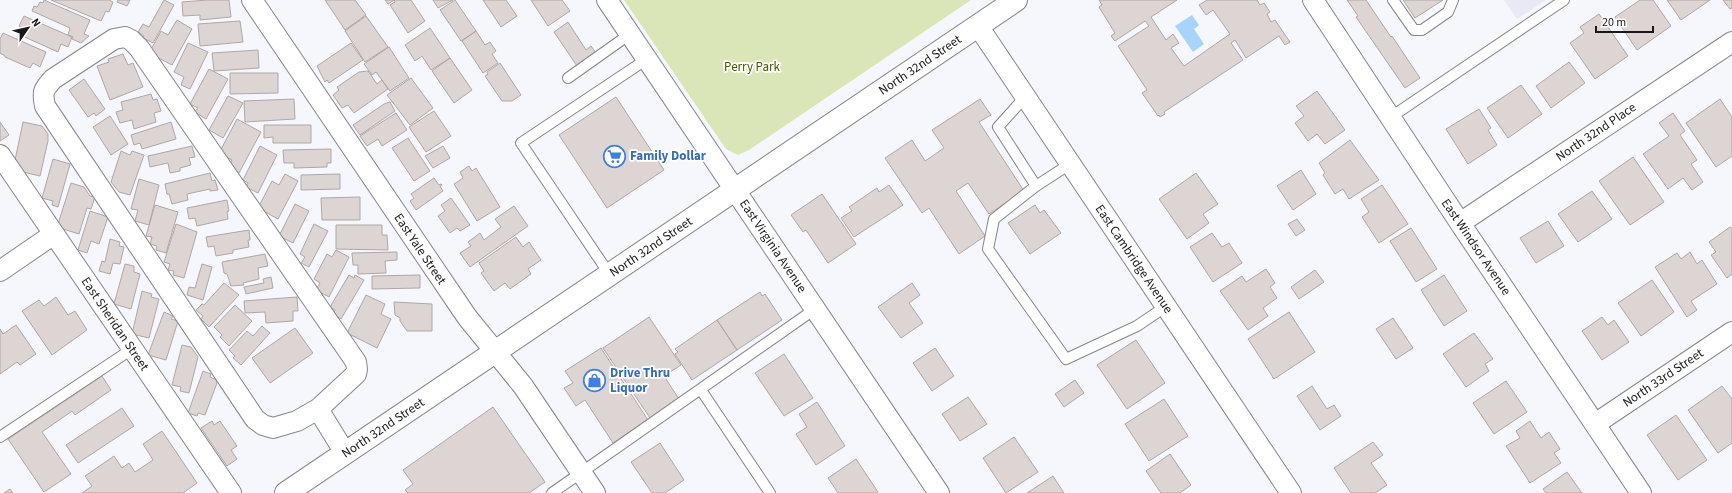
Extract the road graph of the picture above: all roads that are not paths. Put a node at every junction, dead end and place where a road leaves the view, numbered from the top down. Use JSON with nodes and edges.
{"nodes":[{"id":1,"x":252,"y":0,"type":"edge"},
{"id":2,"x":607,"y":0,"type":"edge"},
{"id":3,"x":1016,"y":0,"type":"edge"},
{"id":4,"x":1314,"y":0,"type":"edge"},
{"id":5,"x":1393,"y":0,"type":"edge"},
{"id":6,"x":1453,"y":0,"type":"edge"},
{"id":7,"x":1564,"y":0,"type":"edge"},
{"id":8,"x":978,"y":26,"type":"junction"},
{"id":9,"x":630,"y":34,"type":"junction"},
{"id":10,"x":1732,"y":42,"type":"edge"},
{"id":11,"x":647,"y":59,"type":"junction"},
{"id":12,"x":568,"y":78,"type":"dead end"},
{"id":13,"x":1025,"y":97,"type":"junction"},
{"id":14,"x":1391,"y":117,"type":"junction"},
{"id":15,"x":0,"y":155,"type":"edge"},
{"id":16,"x":1070,"y":164,"type":"junction"},
{"id":17,"x":1036,"y":186,"type":"junction"},
{"id":18,"x":736,"y":190,"type":"junction"},
{"id":19,"x":1460,"y":223,"type":"junction"},
{"id":20,"x":54,"y":234,"type":"junction"},
{"id":21,"x":0,"y":271,"type":"edge"},
{"id":22,"x":610,"y":275,"type":"junction"},
{"id":23,"x":1165,"y":307,"type":"junction"},
{"id":24,"x":816,"y":309,"type":"junction"},
{"id":25,"x":1732,"y":332,"type":"edge"},
{"id":26,"x":132,"y":349,"type":"junction"},
{"id":27,"x":496,"y":352,"type":"junction"},
{"id":28,"x":701,"y":390,"type":"junction"},
{"id":29,"x":318,"y":409,"type":"junction"},
{"id":30,"x":1595,"y":424,"type":"junction"},
{"id":31,"x":0,"y":438,"type":"edge"},
{"id":32,"x":345,"y":453,"type":"junction"},
{"id":33,"x":581,"y":473,"type":"junction"},
{"id":34,"x":231,"y":493,"type":"edge"},
{"id":35,"x":286,"y":493,"type":"edge"},
{"id":36,"x":552,"y":493,"type":"edge"},
{"id":37,"x":595,"y":493,"type":"edge"},
{"id":38,"x":770,"y":493,"type":"edge"},
{"id":39,"x":939,"y":493,"type":"edge"},
{"id":40,"x":1291,"y":493,"type":"edge"},
{"id":41,"x":1641,"y":493,"type":"edge"}],
"edges":[{"from":1,"to":27,"type":"street","name":"East Yale Street"},
{"from":2,"to":9,"type":"street","name":"East Virginia Avenue"},
{"from":3,"to":8,"type":"main road","name":"North 32nd Street"},
{"from":4,"to":14,"type":"street","name":"East Windsor Avenue"},
{"from":5,"to":6,"type":"lane"},
{"from":7,"to":14,"type":"lane"},
{"from":8,"to":13,"type":"street","name":"East Cambridge Avenue"},
{"from":8,"to":18,"type":"main road","name":"North 32nd Street"},
{"from":9,"to":11,"type":"street","name":"East Virginia Avenue"},
{"from":9,"to":12,"type":"lane"},
{"from":10,"to":19,"type":"street","name":"North 32nd Place"},
{"from":11,"to":18,"type":"street","name":"East Virginia Avenue"},
{"from":11,"to":22,"type":"lane"},
{"from":13,"to":16,"type":"street","name":"East Cambridge Avenue"},
{"from":13,"to":17,"type":"lane"},
{"from":14,"to":19,"type":"street","name":"East Windsor Avenue"},
{"from":15,"to":20,"type":"street","name":"East Sheridan Street"},
{"from":16,"to":17,"type":"lane"},
{"from":16,"to":23,"type":"street","name":"East Cambridge Avenue"},
{"from":17,"to":23,"type":"lane"},
{"from":18,"to":22,"type":"main road","name":"North 32nd Street"},
{"from":18,"to":24,"type":"street","name":"East Virginia Avenue"},
{"from":19,"to":30,"type":"street","name":"East Windsor Avenue"},
{"from":20,"to":21,"type":"street"},
{"from":20,"to":26,"type":"street","name":"East Sheridan Street"},
{"from":22,"to":27,"type":"main road","name":"North 32nd Street"},
{"from":23,"to":40,"type":"street","name":"East Cambridge Avenue"},
{"from":24,"to":28,"type":"lane"},
{"from":24,"to":39,"type":"street","name":"East Virginia Avenue"},
{"from":25,"to":30,"type":"street","name":"North 33rd Street"},
{"from":26,"to":31,"type":"lane"},
{"from":26,"to":34,"type":"street","name":"East Sheridan Street"},
{"from":27,"to":32,"type":"main road","name":"North 32nd Street"},
{"from":27,"to":33,"type":"street","name":"East Yale Street"},
{"from":28,"to":33,"type":"lane"},
{"from":28,"to":38,"type":"lane"},
{"from":29,"to":29,"type":"street"},
{"from":29,"to":32,"type":"street"},
{"from":30,"to":41,"type":"street","name":"East Windsor Avenue"},
{"from":32,"to":35,"type":"main road","name":"North 32nd Street"},
{"from":33,"to":36,"type":"lane"},
{"from":33,"to":37,"type":"street","name":"East Yale Street"}]}
